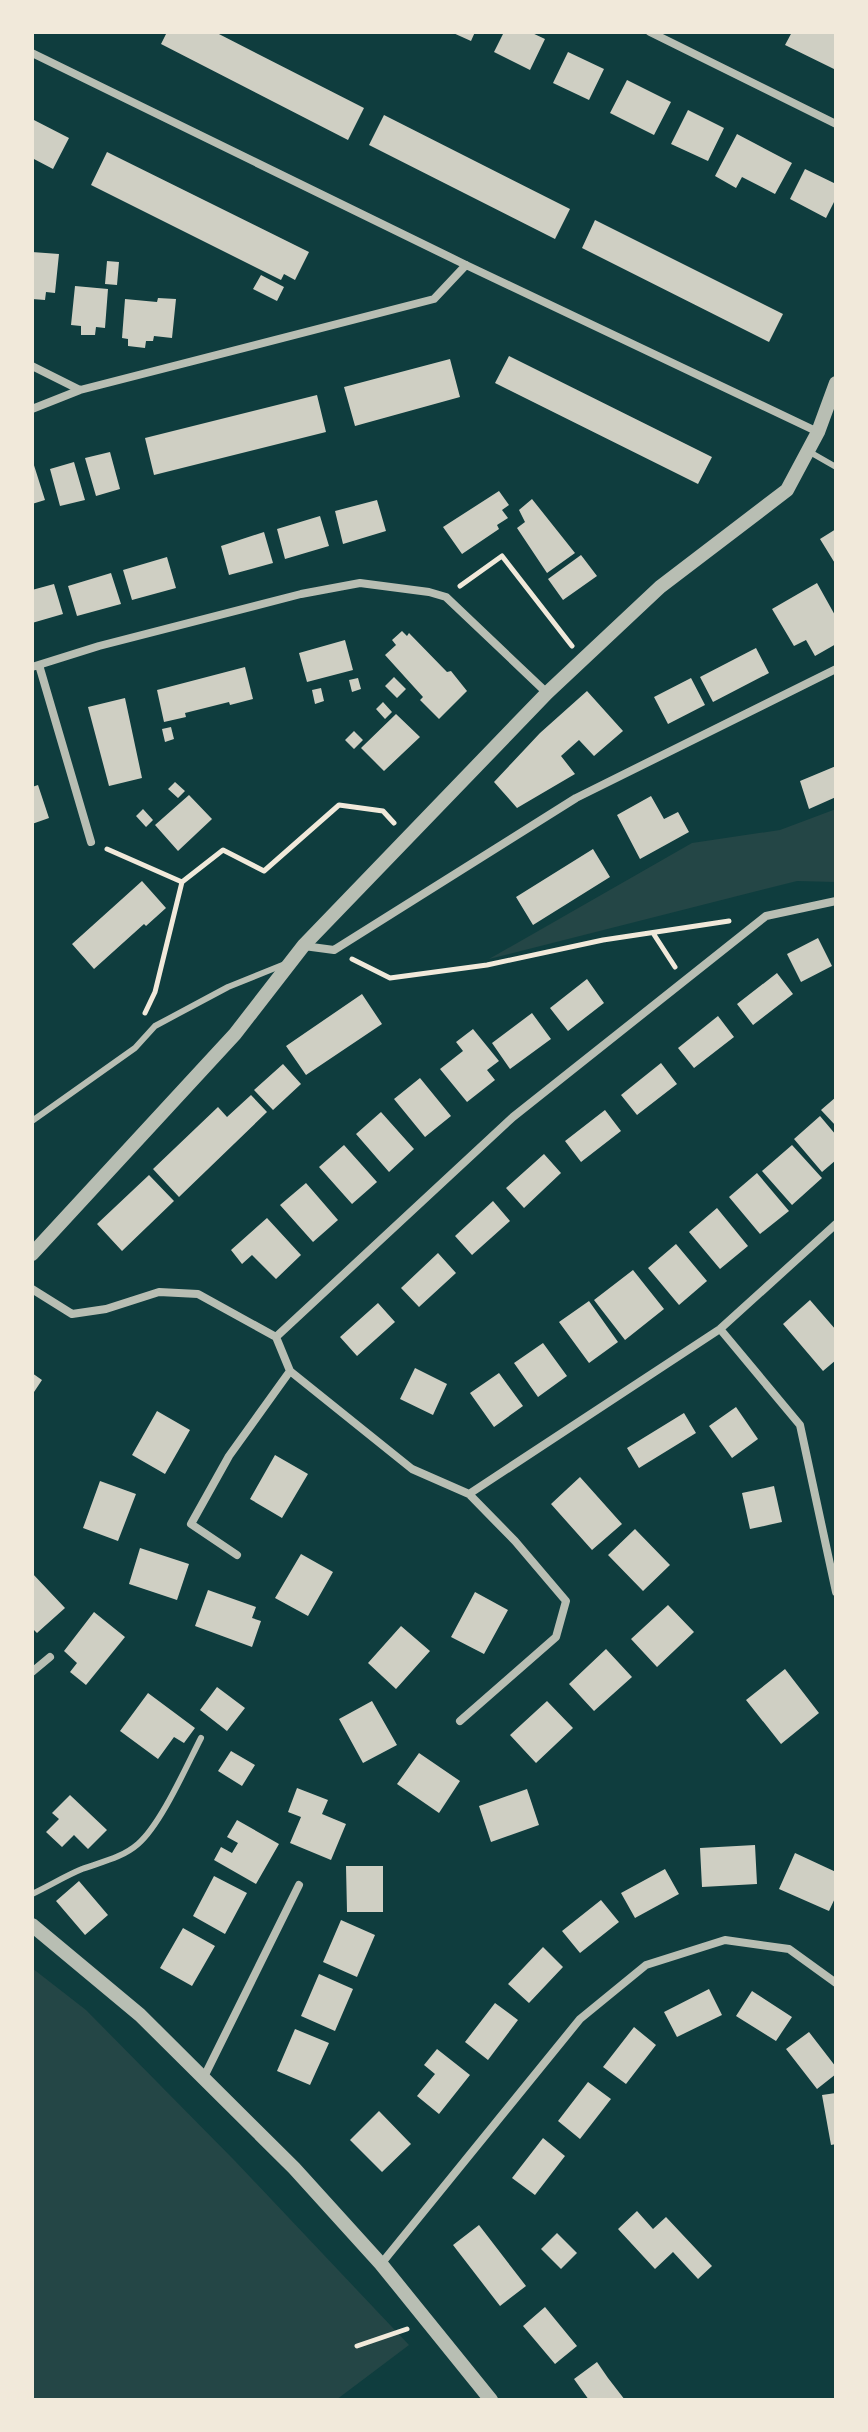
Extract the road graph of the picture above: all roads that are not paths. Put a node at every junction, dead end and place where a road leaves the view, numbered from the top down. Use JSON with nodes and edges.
{"nodes":[{"id":1,"x":650,"y":32,"type":"edge"},
{"id":2,"x":32,"y":53,"type":"edge"},
{"id":3,"x":836,"y":124,"type":"edge"},
{"id":4,"x":466,"y":265,"type":"junction"},
{"id":5,"x":32,"y":366,"type":"edge"},
{"id":6,"x":836,"y":383,"type":"edge"},
{"id":7,"x":80,"y":390,"type":"junction"},
{"id":8,"x":32,"y":409,"type":"edge"},
{"id":9,"x":818,"y":432,"type":"junction"},
{"id":10,"x":807,"y":451,"type":"junction"},
{"id":11,"x":836,"y":467,"type":"edge"},
{"id":12,"x":35,"y":666,"type":"edge"},
{"id":13,"x":836,"y":669,"type":"edge"},
{"id":14,"x":547,"y":693,"type":"junction"},
{"id":15,"x":91,"y":842,"type":"road end"},
{"id":16,"x":836,"y":901,"type":"edge"},
{"id":17,"x":304,"y":945,"type":"junction"},
{"id":18,"x":291,"y":962,"type":"junction"},
{"id":19,"x":32,"y":1121,"type":"edge"},
{"id":20,"x":836,"y":1224,"type":"edge"},
{"id":21,"x":32,"y":1254,"type":"edge"},
{"id":22,"x":32,"y":1289,"type":"edge"},
{"id":23,"x":720,"y":1329,"type":"junction"},
{"id":24,"x":276,"y":1337,"type":"junction"},
{"id":25,"x":290,"y":1371,"type":"junction"},
{"id":26,"x":469,"y":1494,"type":"junction"},
{"id":27,"x":237,"y":1555,"type":"dead end"},
{"id":28,"x":836,"y":1592,"type":"edge"},
{"id":29,"x":50,"y":1657,"type":"dead end"},
{"id":30,"x":32,"y":1672,"type":"edge"},
{"id":31,"x":460,"y":1721,"type":"dead end"},
{"id":32,"x":201,"y":1738,"type":"dead end"},
{"id":33,"x":299,"y":1885,"type":"dead end"},
{"id":34,"x":32,"y":1894,"type":"edge"},
{"id":35,"x":32,"y":1925,"type":"edge"},
{"id":36,"x":836,"y":1983,"type":"edge"},
{"id":37,"x":204,"y":2077,"type":"junction"},
{"id":38,"x":381,"y":2264,"type":"junction"},
{"id":39,"x":491,"y":2400,"type":"edge"}],
"edges":[{"from":1,"to":3,"type":"street"},
{"from":2,"to":4,"type":"street"},
{"from":4,"to":7,"type":"street"},
{"from":4,"to":9,"type":"street"},
{"from":5,"to":7,"type":"street"},
{"from":6,"to":9,"type":"street"},
{"from":7,"to":8,"type":"street"},
{"from":9,"to":10,"type":"street"},
{"from":10,"to":11,"type":"lane"},
{"from":10,"to":14,"type":"street"},
{"from":12,"to":14,"type":"street"},
{"from":12,"to":15,"type":"street"},
{"from":13,"to":17,"type":"street"},
{"from":14,"to":17,"type":"street"},
{"from":16,"to":24,"type":"street"},
{"from":17,"to":18,"type":"street"},
{"from":18,"to":19,"type":"lane"},
{"from":18,"to":21,"type":"street"},
{"from":20,"to":23,"type":"street"},
{"from":22,"to":24,"type":"street"},
{"from":23,"to":26,"type":"street"},
{"from":23,"to":28,"type":"street"},
{"from":24,"to":25,"type":"street"},
{"from":25,"to":26,"type":"street"},
{"from":25,"to":27,"type":"street"},
{"from":26,"to":31,"type":"street"},
{"from":29,"to":30,"type":"street"},
{"from":32,"to":34,"type":"lane"},
{"from":33,"to":37,"type":"street"},
{"from":35,"to":37,"type":"street"},
{"from":36,"to":38,"type":"street"},
{"from":37,"to":38,"type":"street"},
{"from":38,"to":39,"type":"street"}]}
